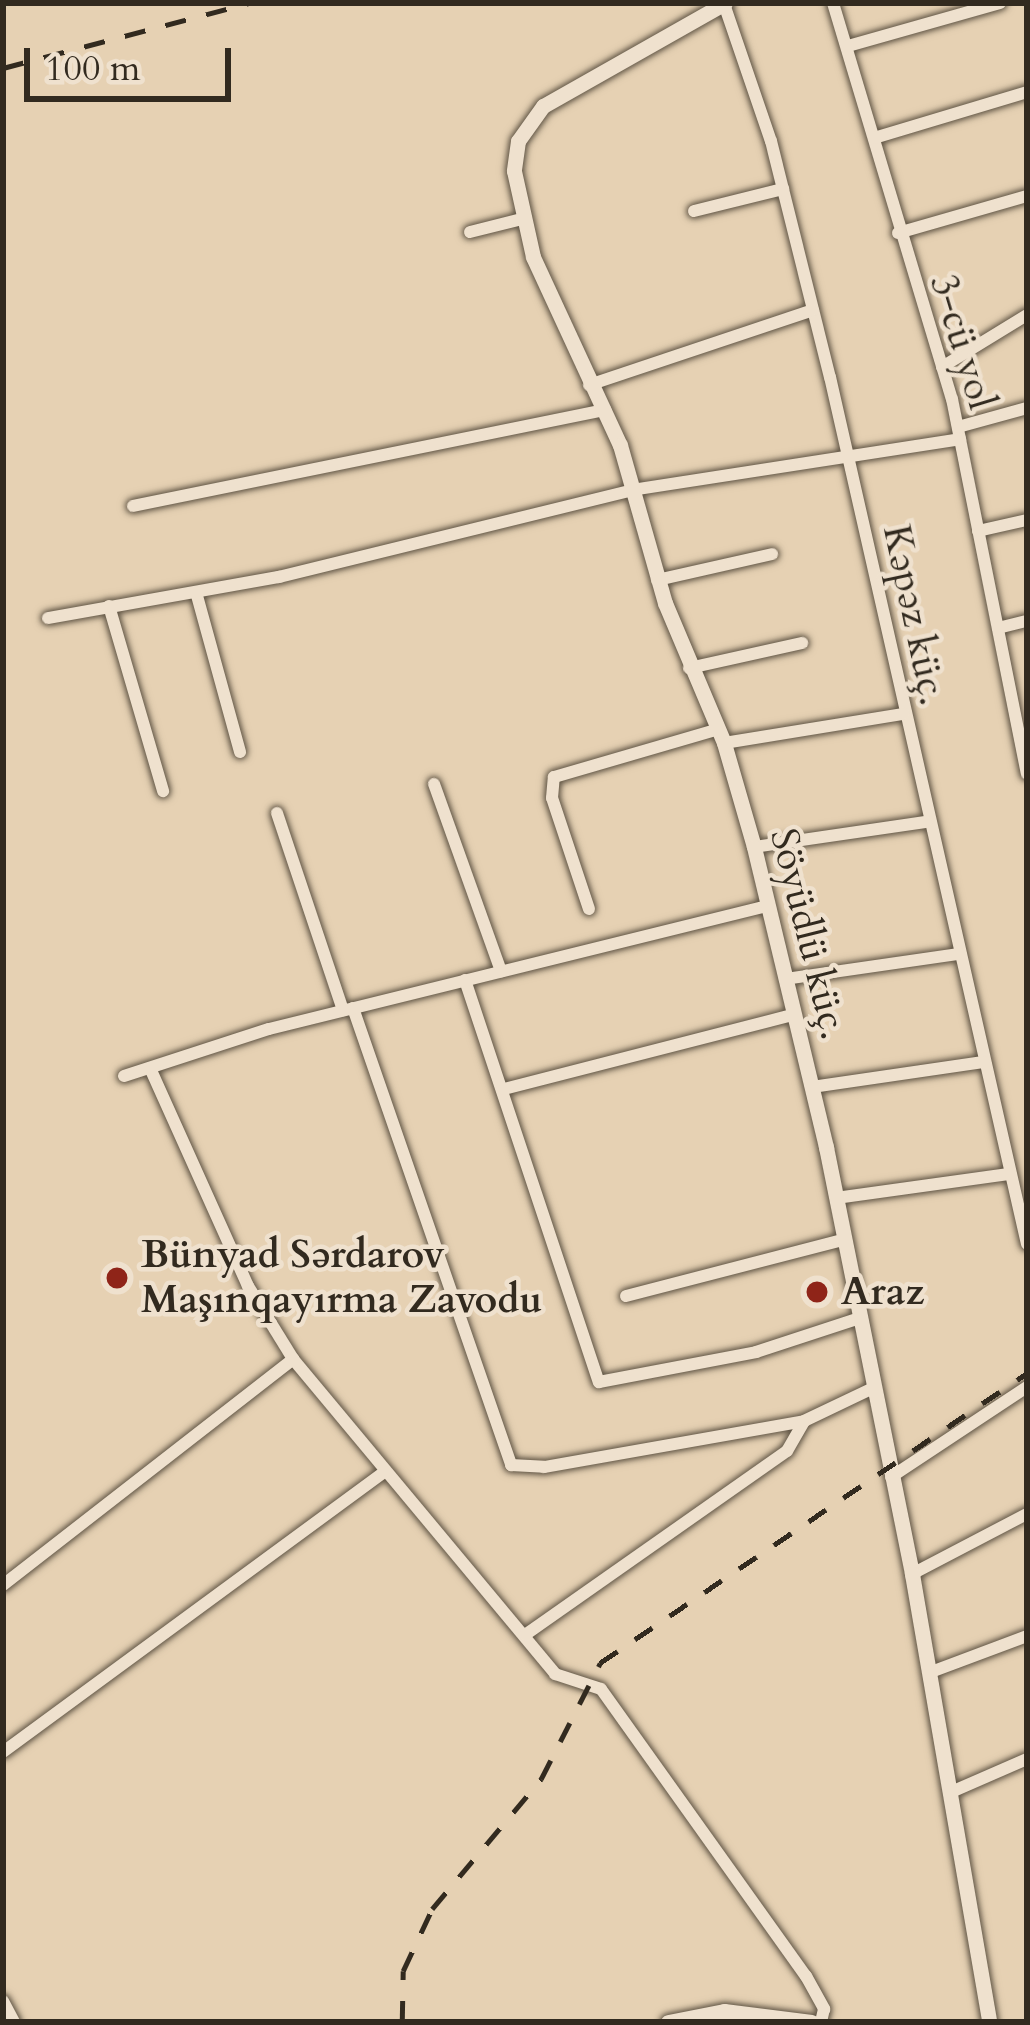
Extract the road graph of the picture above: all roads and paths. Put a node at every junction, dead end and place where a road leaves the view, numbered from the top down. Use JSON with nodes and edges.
{"nodes":[{"id":1,"x":724,"y":3,"type":"edge"},
{"id":2,"x":833,"y":3,"type":"edge"},
{"id":3,"x":1000,"y":3,"type":"edge"},
{"id":4,"x":848,"y":46,"type":"junction"},
{"id":5,"x":1027,"y":92,"type":"edge"},
{"id":6,"x":874,"y":138,"type":"junction"},
{"id":7,"x":783,"y":189,"type":"junction"},
{"id":8,"x":1027,"y":196,"type":"edge"},
{"id":9,"x":694,"y":211,"type":"dead end"},
{"id":10,"x":522,"y":219,"type":"junction"},
{"id":11,"x":470,"y":232,"type":"dead end"},
{"id":12,"x":898,"y":233,"type":"junction"},
{"id":13,"x":813,"y":310,"type":"junction"},
{"id":14,"x":1027,"y":315,"type":"edge"},
{"id":15,"x":942,"y":367,"type":"junction"},
{"id":16,"x":590,"y":385,"type":"junction"},
{"id":17,"x":1027,"y":408,"type":"edge"},
{"id":18,"x":605,"y":410,"type":"junction"},
{"id":19,"x":959,"y":433,"type":"junction"},
{"id":20,"x":848,"y":458,"type":"junction"},
{"id":21,"x":632,"y":490,"type":"junction"},
{"id":22,"x":133,"y":506,"type":"dead end"},
{"id":23,"x":1027,"y":520,"type":"edge"},
{"id":24,"x":978,"y":531,"type":"junction"},
{"id":25,"x":772,"y":554,"type":"dead end"},
{"id":26,"x":657,"y":580,"type":"junction"},
{"id":27,"x":196,"y":592,"type":"junction"},
{"id":28,"x":109,"y":607,"type":"junction"},
{"id":29,"x":48,"y":618,"type":"dead end"},
{"id":30,"x":1027,"y":621,"type":"edge"},
{"id":31,"x":998,"y":628,"type":"junction"},
{"id":32,"x":802,"y":643,"type":"dead end"},
{"id":33,"x":689,"y":668,"type":"junction"},
{"id":34,"x":904,"y":714,"type":"junction"},
{"id":35,"x":1021,"y":720,"type":"edge"},
{"id":36,"x":722,"y":736,"type":"junction"},
{"id":37,"x":240,"y":752,"type":"dead end"},
{"id":38,"x":1027,"y":774,"type":"edge"},
{"id":39,"x":434,"y":784,"type":"dead end"},
{"id":40,"x":164,"y":791,"type":"dead end"},
{"id":41,"x":277,"y":813,"type":"dead end"},
{"id":42,"x":926,"y":822,"type":"junction"},
{"id":43,"x":754,"y":847,"type":"junction"},
{"id":44,"x":767,"y":906,"type":"junction"},
{"id":45,"x":589,"y":908,"type":"dead end"},
{"id":46,"x":958,"y":954,"type":"junction"},
{"id":47,"x":501,"y":970,"type":"junction"},
{"id":48,"x":784,"y":979,"type":"junction"},
{"id":49,"x":465,"y":980,"type":"junction"},
{"id":50,"x":348,"y":1009,"type":"junction"},
{"id":51,"x":793,"y":1015,"type":"junction"},
{"id":52,"x":983,"y":1062,"type":"junction"},
{"id":53,"x":150,"y":1068,"type":"junction"},
{"id":54,"x":124,"y":1076,"type":"dead end"},
{"id":55,"x":812,"y":1087,"type":"junction"},
{"id":56,"x":503,"y":1089,"type":"junction"},
{"id":57,"x":1010,"y":1174,"type":"junction"},
{"id":58,"x":836,"y":1198,"type":"junction"},
{"id":59,"x":843,"y":1240,"type":"junction"},
{"id":60,"x":1027,"y":1244,"type":"edge"},
{"id":61,"x":626,"y":1296,"type":"dead end"},
{"id":62,"x":857,"y":1319,"type":"junction"},
{"id":63,"x":293,"y":1359,"type":"junction"},
{"id":64,"x":1027,"y":1387,"type":"edge"},
{"id":65,"x":872,"y":1389,"type":"junction"},
{"id":66,"x":804,"y":1421,"type":"junction"},
{"id":67,"x":384,"y":1472,"type":"junction"},
{"id":68,"x":891,"y":1477,"type":"junction"},
{"id":69,"x":1027,"y":1514,"type":"edge"},
{"id":70,"x":912,"y":1574,"type":"junction"},
{"id":71,"x":3,"y":1585,"type":"edge"},
{"id":72,"x":525,"y":1635,"type":"junction"},
{"id":73,"x":1027,"y":1636,"type":"edge"},
{"id":74,"x":931,"y":1672,"type":"junction"},
{"id":75,"x":3,"y":1751,"type":"edge"},
{"id":76,"x":1027,"y":1760,"type":"edge"},
{"id":77,"x":951,"y":1792,"type":"junction"},
{"id":78,"x":3,"y":2001,"type":"edge"},
{"id":79,"x":14,"y":2022,"type":"edge"},
{"id":80,"x":668,"y":2022,"type":"edge"},
{"id":81,"x":811,"y":2022,"type":"edge"},
{"id":82,"x":821,"y":2022,"type":"edge"},
{"id":83,"x":989,"y":2022,"type":"edge"}],
"edges":[{"from":1,"to":7,"type":"street","name":"Kəpəz küç."},
{"from":1,"to":10,"type":"street","name":"Söyüdlü küç."},
{"from":2,"to":4,"type":"street","name":"3-cü yol"},
{"from":3,"to":4,"type":"street"},
{"from":4,"to":6,"type":"street","name":"3-cü yol"},
{"from":5,"to":6,"type":"street"},
{"from":6,"to":12,"type":"street","name":"3-cü yol"},
{"from":7,"to":9,"type":"street"},
{"from":7,"to":13,"type":"street","name":"Kəpəz küç."},
{"from":8,"to":12,"type":"street"},
{"from":10,"to":11,"type":"street"},
{"from":10,"to":16,"type":"street","name":"Söyüdlü küç."},
{"from":12,"to":15,"type":"street","name":"3-cü yol"},
{"from":13,"to":16,"type":"street"},
{"from":13,"to":20,"type":"street","name":"Kəpəz küç."},
{"from":14,"to":15,"type":"street"},
{"from":15,"to":19,"type":"street","name":"3-cü yol"},
{"from":16,"to":18,"type":"street","name":"Söyüdlü küç."},
{"from":17,"to":19,"type":"street"},
{"from":18,"to":21,"type":"street","name":"Söyüdlü küç."},
{"from":18,"to":22,"type":"street"},
{"from":19,"to":20,"type":"street"},
{"from":19,"to":24,"type":"street","name":"3-cü yol"},
{"from":20,"to":21,"type":"street"},
{"from":20,"to":34,"type":"street","name":"Kəpəz küç."},
{"from":21,"to":26,"type":"street","name":"Söyüdlü küç."},
{"from":21,"to":27,"type":"street"},
{"from":23,"to":24,"type":"street"},
{"from":24,"to":31,"type":"street","name":"3-cü yol"},
{"from":25,"to":26,"type":"street"},
{"from":26,"to":33,"type":"street","name":"Söyüdlü küç."},
{"from":27,"to":28,"type":"street"},
{"from":27,"to":37,"type":"street"},
{"from":28,"to":29,"type":"street"},
{"from":28,"to":40,"type":"street"},
{"from":30,"to":31,"type":"street"},
{"from":31,"to":35,"type":"street","name":"3-cü yol"},
{"from":32,"to":33,"type":"street"},
{"from":33,"to":36,"type":"street","name":"Söyüdlü küç."},
{"from":34,"to":36,"type":"street"},
{"from":34,"to":42,"type":"street","name":"Kəpəz küç."},
{"from":35,"to":38,"type":"street","name":"3-cü yol"},
{"from":36,"to":43,"type":"street","name":"Söyüdlü küç."},
{"from":36,"to":45,"type":"street"},
{"from":39,"to":47,"type":"street"},
{"from":41,"to":50,"type":"street"},
{"from":42,"to":43,"type":"street"},
{"from":42,"to":46,"type":"street","name":"Kəpəz küç."},
{"from":43,"to":44,"type":"street","name":"Söyüdlü küç."},
{"from":44,"to":47,"type":"street"},
{"from":44,"to":48,"type":"street","name":"Söyüdlü küç."},
{"from":46,"to":48,"type":"street"},
{"from":46,"to":52,"type":"street","name":"Kəpəz küç."},
{"from":47,"to":49,"type":"street"},
{"from":48,"to":51,"type":"street","name":"Söyüdlü küç."},
{"from":49,"to":50,"type":"street"},
{"from":49,"to":56,"type":"street"},
{"from":50,"to":53,"type":"street"},
{"from":50,"to":66,"type":"street"},
{"from":51,"to":55,"type":"street","name":"Söyüdlü küç."},
{"from":51,"to":56,"type":"street"},
{"from":52,"to":55,"type":"street"},
{"from":52,"to":57,"type":"street","name":"Kəpəz küç."},
{"from":53,"to":54,"type":"street"},
{"from":53,"to":63,"type":"street"},
{"from":55,"to":58,"type":"street","name":"Söyüdlü küç."},
{"from":56,"to":62,"type":"street"},
{"from":57,"to":58,"type":"street"},
{"from":57,"to":60,"type":"street","name":"Kəpəz küç."},
{"from":58,"to":59,"type":"street","name":"Söyüdlü küç."},
{"from":59,"to":61,"type":"street"},
{"from":59,"to":62,"type":"street","name":"Söyüdlü küç."},
{"from":62,"to":65,"type":"street","name":"Söyüdlü küç."},
{"from":63,"to":67,"type":"street"},
{"from":63,"to":71,"type":"street"},
{"from":64,"to":68,"type":"street"},
{"from":65,"to":66,"type":"street"},
{"from":65,"to":68,"type":"street","name":"Söyüdlü küç."},
{"from":66,"to":72,"type":"street"},
{"from":67,"to":72,"type":"street"},
{"from":67,"to":75,"type":"street"},
{"from":68,"to":70,"type":"street","name":"Söyüdlü küç."},
{"from":69,"to":70,"type":"street"},
{"from":70,"to":74,"type":"street","name":"Söyüdlü küç."},
{"from":72,"to":82,"type":"street"},
{"from":73,"to":74,"type":"street"},
{"from":74,"to":77,"type":"street","name":"Söyüdlü küç."},
{"from":76,"to":77,"type":"street"},
{"from":77,"to":83,"type":"street","name":"Söyüdlü küç."},
{"from":78,"to":79,"type":"street"},
{"from":80,"to":81,"type":"street"}]}
